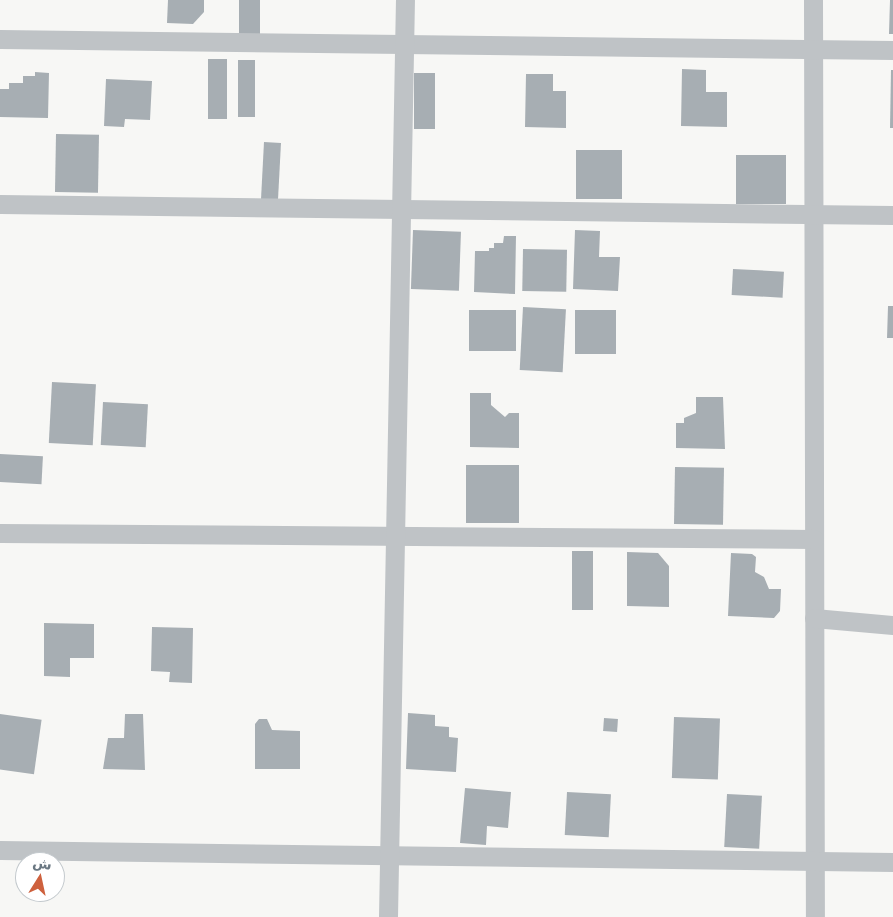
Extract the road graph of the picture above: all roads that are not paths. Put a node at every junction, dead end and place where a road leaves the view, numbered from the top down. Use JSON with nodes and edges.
{"nodes":[{"id":1,"x":405,"y":0,"type":"edge"},
{"id":2,"x":812,"y":0,"type":"edge"},
{"id":3,"x":0,"y":39,"type":"edge"},
{"id":4,"x":405,"y":44,"type":"junction"},
{"id":5,"x":813,"y":49,"type":"junction"},
{"id":6,"x":893,"y":50,"type":"edge"},
{"id":7,"x":0,"y":204,"type":"edge"},
{"id":8,"x":401,"y":209,"type":"junction"},
{"id":9,"x":813,"y":214,"type":"junction"},
{"id":10,"x":893,"y":215,"type":"edge"},
{"id":11,"x":0,"y":533,"type":"edge"},
{"id":12,"x":395,"y":533,"type":"junction"},
{"id":13,"x":814,"y":538,"type":"junction"},
{"id":14,"x":814,"y":618,"type":"junction"},
{"id":15,"x":893,"y":625,"type":"edge"},
{"id":16,"x":0,"y":850,"type":"edge"},
{"id":17,"x":389,"y":855,"type":"junction"},
{"id":18,"x":814,"y":861,"type":"junction"},
{"id":19,"x":893,"y":862,"type":"edge"},
{"id":20,"x":388,"y":917,"type":"edge"},
{"id":21,"x":815,"y":917,"type":"edge"}],
"edges":[{"from":1,"to":4,"type":"street"},
{"from":2,"to":5,"type":"street"},
{"from":3,"to":4,"type":"street"},
{"from":4,"to":5,"type":"street"},
{"from":4,"to":8,"type":"street"},
{"from":5,"to":6,"type":"street"},
{"from":5,"to":9,"type":"street"},
{"from":7,"to":8,"type":"street"},
{"from":8,"to":9,"type":"street"},
{"from":8,"to":12,"type":"street"},
{"from":9,"to":10,"type":"street"},
{"from":9,"to":13,"type":"street"},
{"from":11,"to":12,"type":"street"},
{"from":12,"to":13,"type":"street"},
{"from":12,"to":17,"type":"street"},
{"from":13,"to":14,"type":"street"},
{"from":14,"to":15,"type":"street"},
{"from":14,"to":18,"type":"street"},
{"from":16,"to":17,"type":"street"},
{"from":17,"to":18,"type":"street"},
{"from":17,"to":20,"type":"street"},
{"from":18,"to":19,"type":"street"},
{"from":18,"to":21,"type":"street"}]}
